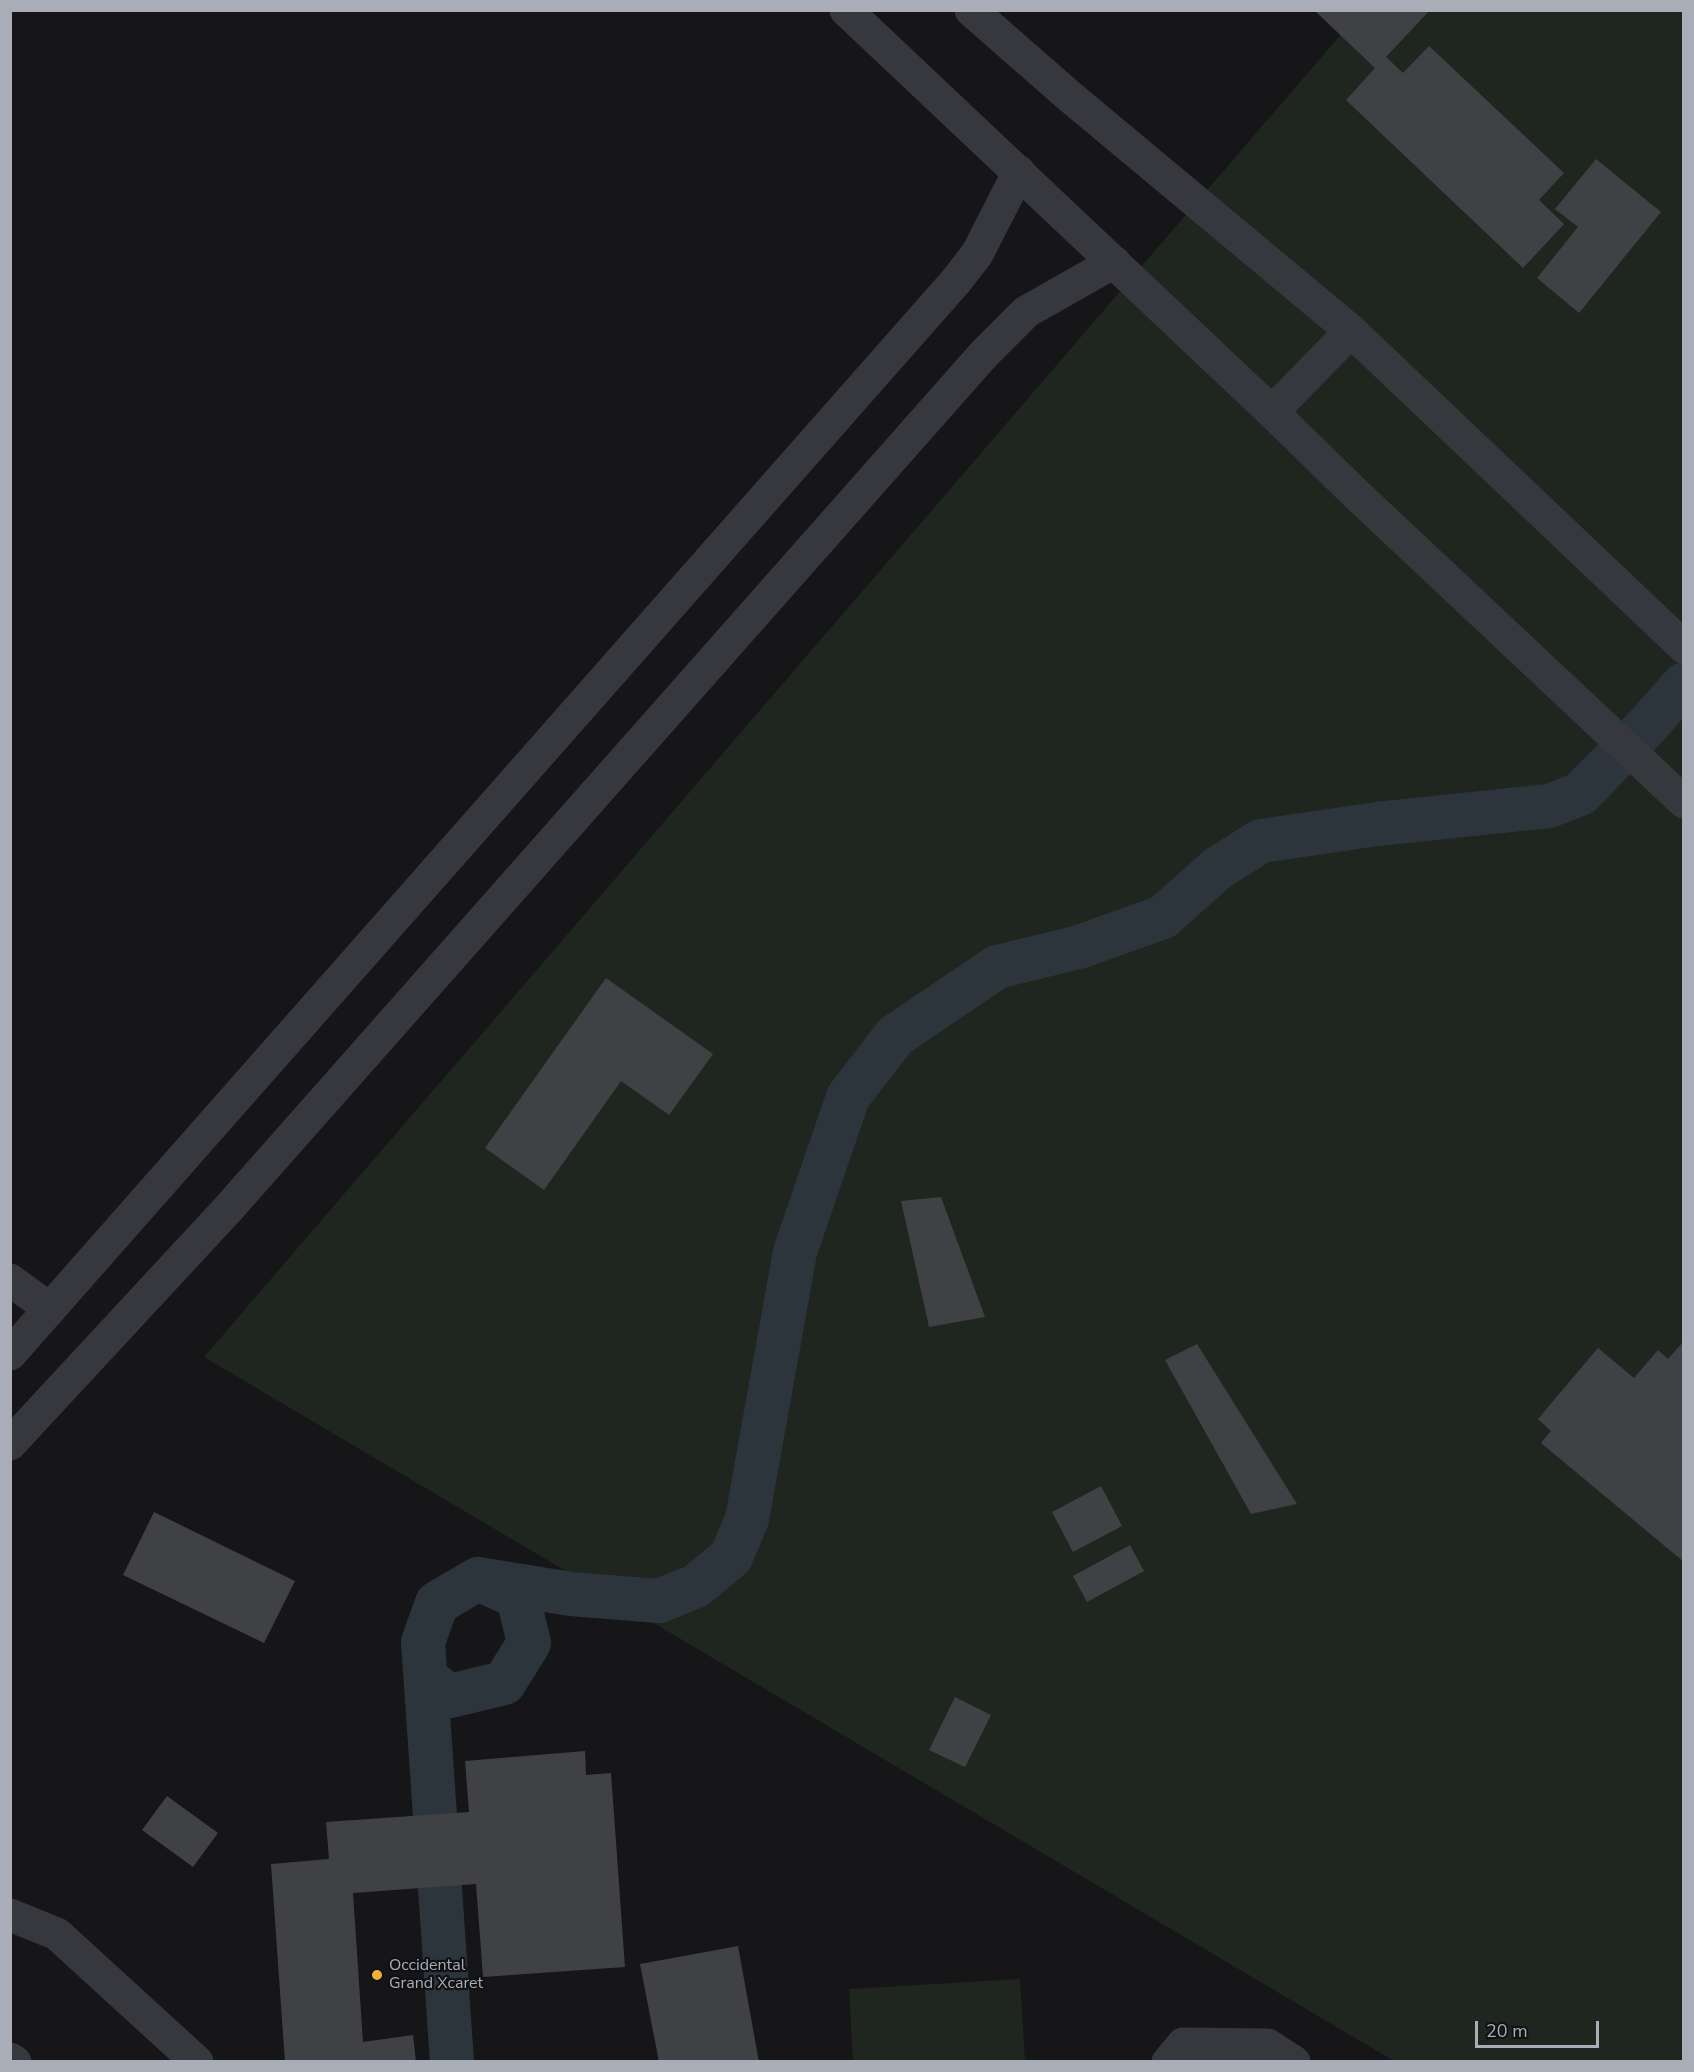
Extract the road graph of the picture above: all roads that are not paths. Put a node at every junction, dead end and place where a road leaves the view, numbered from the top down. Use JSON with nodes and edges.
{"nodes":[{"id":1,"x":846,"y":10,"type":"edge"},
{"id":2,"x":971,"y":10,"type":"edge"},
{"id":3,"x":1019,"y":172,"type":"junction"},
{"id":4,"x":1114,"y":262,"type":"junction"},
{"id":5,"x":1351,"y":331,"type":"junction"},
{"id":6,"x":1272,"y":412,"type":"junction"},
{"id":7,"x":1683,"y":647,"type":"edge"},
{"id":8,"x":1683,"y":802,"type":"edge"},
{"id":9,"x":10,"y":1280,"type":"edge"},
{"id":10,"x":50,"y":1309,"type":"junction"},
{"id":11,"x":10,"y":1354,"type":"edge"},
{"id":12,"x":10,"y":1444,"type":"edge"},
{"id":13,"x":10,"y":1915,"type":"edge"},
{"id":14,"x":10,"y":2059,"type":"edge"},
{"id":15,"x":15,"y":2061,"type":"edge"},
{"id":16,"x":197,"y":2061,"type":"edge"},
{"id":17,"x":1168,"y":2061,"type":"edge"},
{"id":18,"x":1294,"y":2061,"type":"edge"}],
"edges":[{"from":1,"to":3,"type":"street"},
{"from":2,"to":5,"type":"street"},
{"from":3,"to":4,"type":"street"},
{"from":3,"to":10,"type":"street"},
{"from":4,"to":6,"type":"street"},
{"from":4,"to":12,"type":"street"},
{"from":5,"to":6,"type":"street"},
{"from":5,"to":7,"type":"street"},
{"from":6,"to":8,"type":"street"},
{"from":9,"to":10,"type":"street"},
{"from":10,"to":11,"type":"street"},
{"from":13,"to":16,"type":"street"},
{"from":14,"to":15,"type":"street"},
{"from":17,"to":18,"type":"street"}]}
